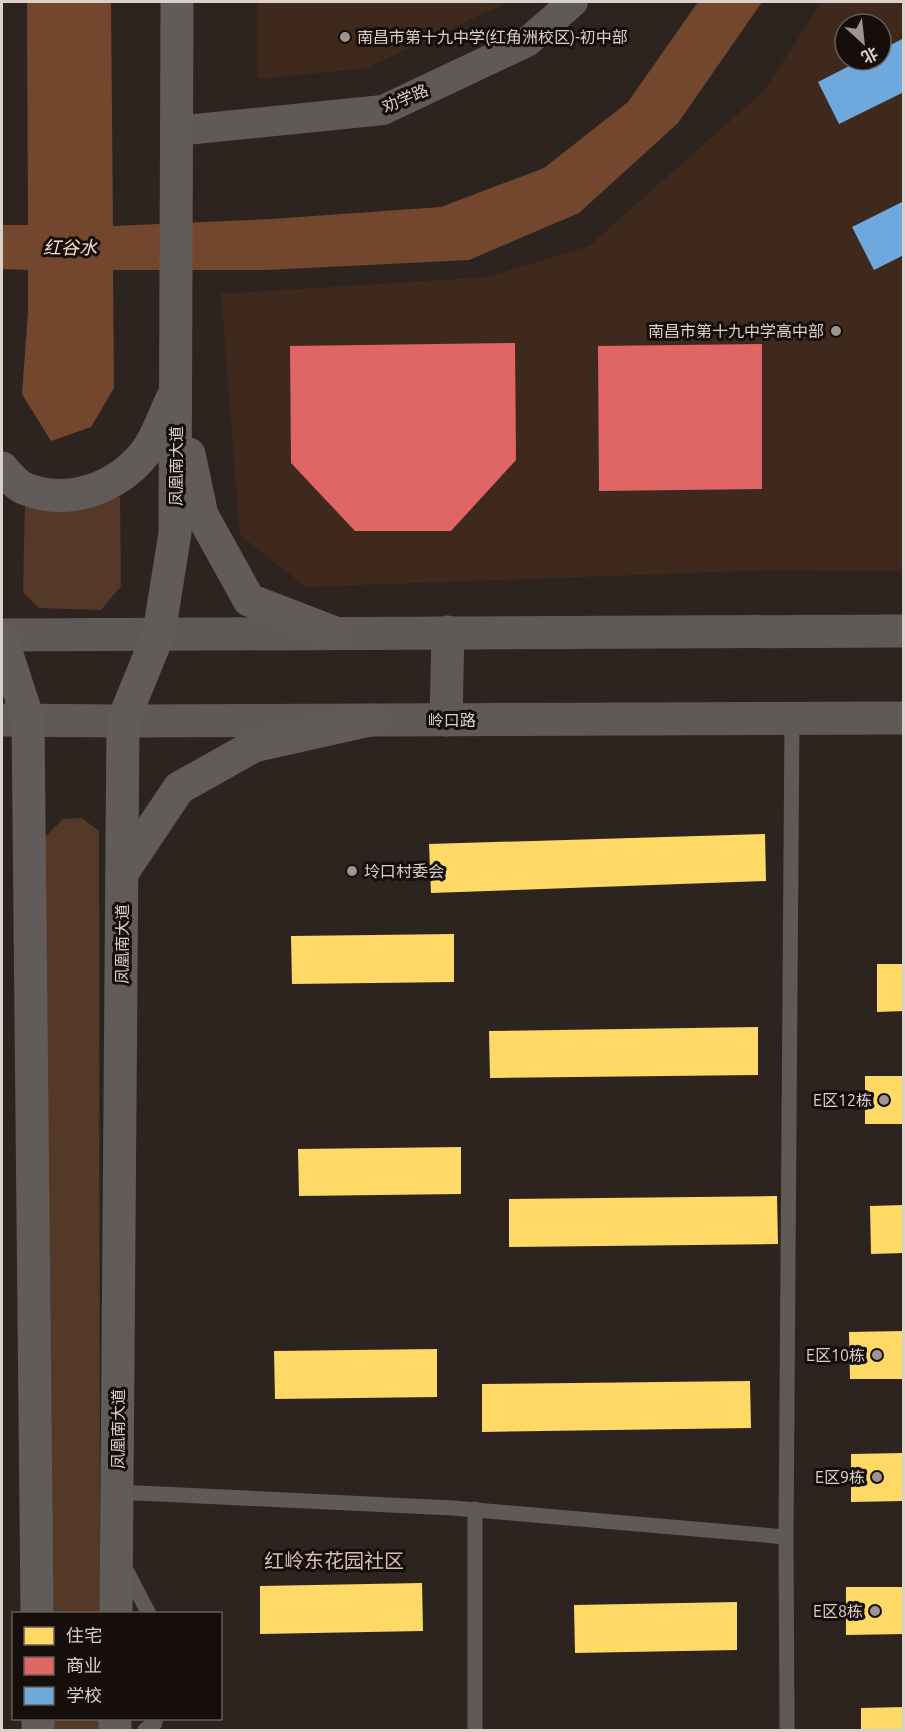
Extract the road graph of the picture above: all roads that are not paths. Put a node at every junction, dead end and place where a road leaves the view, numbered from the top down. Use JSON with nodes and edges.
{"nodes":[{"id":1,"x":177,"y":2,"type":"edge"},
{"id":2,"x":573,"y":2,"type":"edge"},
{"id":3,"x":176,"y":130,"type":"junction"},
{"id":4,"x":176,"y":391,"type":"junction"},
{"id":5,"x":2,"y":468,"type":"edge"},
{"id":6,"x":903,"y":631,"type":"edge"},
{"id":7,"x":448,"y":632,"type":"junction"},
{"id":8,"x":159,"y":633,"type":"junction"},
{"id":9,"x":335,"y":633,"type":"junction"},
{"id":10,"x":2,"y":637,"type":"edge"},
{"id":11,"x":792,"y":718,"type":"junction"},
{"id":12,"x":903,"y":718,"type":"edge"},
{"id":13,"x":15,"y":720,"type":"edge"},
{"id":14,"x":370,"y":720,"type":"junction"},
{"id":15,"x":446,"y":720,"type":"junction"},
{"id":16,"x":123,"y":721,"type":"junction"},
{"id":17,"x":122,"y":873,"type":"junction"},
{"id":18,"x":117,"y":1492,"type":"junction"},
{"id":19,"x":475,"y":1509,"type":"junction"},
{"id":20,"x":786,"y":1537,"type":"junction"},
{"id":21,"x":117,"y":1550,"type":"junction"},
{"id":22,"x":37,"y":1612,"type":"edge"},
{"id":23,"x":116,"y":1612,"type":"edge"},
{"id":24,"x":148,"y":1612,"type":"edge"},
{"id":25,"x":155,"y":1720,"type":"edge"},
{"id":26,"x":145,"y":1731,"type":"edge"},
{"id":27,"x":475,"y":1731,"type":"edge"},
{"id":28,"x":787,"y":1731,"type":"edge"}],
"edges":[{"from":1,"to":3,"type":"main road"},
{"from":2,"to":3,"type":"street","name":"劝学路"},
{"from":3,"to":4,"type":"main road","name":"凤凰南大道"},
{"from":4,"to":5,"type":"main road"},
{"from":4,"to":8,"type":"main road","name":"凤凰南大道"},
{"from":4,"to":9,"type":"main road"},
{"from":6,"to":7,"type":"street"},
{"from":7,"to":9,"type":"street"},
{"from":7,"to":15,"type":"street"},
{"from":8,"to":9,"type":"street"},
{"from":8,"to":10,"type":"street"},
{"from":8,"to":16,"type":"main road","name":"凤凰南大道"},
{"from":10,"to":13,"type":"main road"},
{"from":11,"to":12,"type":"street","name":"岭口路"},
{"from":11,"to":15,"type":"street","name":"岭口路"},
{"from":11,"to":20,"type":"lane"},
{"from":13,"to":16,"type":"street","name":"岭口路"},
{"from":13,"to":22,"type":"main road"},
{"from":14,"to":15,"type":"street","name":"岭口路"},
{"from":14,"to":16,"type":"street","name":"岭口路"},
{"from":14,"to":17,"type":"main road"},
{"from":16,"to":17,"type":"main road","name":"凤凰南大道"},
{"from":17,"to":18,"type":"main road","name":"凤凰南大道"},
{"from":18,"to":19,"type":"lane"},
{"from":18,"to":21,"type":"main road","name":"凤凰南大道"},
{"from":19,"to":20,"type":"lane"},
{"from":19,"to":27,"type":"lane"},
{"from":20,"to":28,"type":"lane"},
{"from":21,"to":23,"type":"main road","name":"凤凰南大道"},
{"from":21,"to":24,"type":"lane"},
{"from":25,"to":26,"type":"lane"}]}
